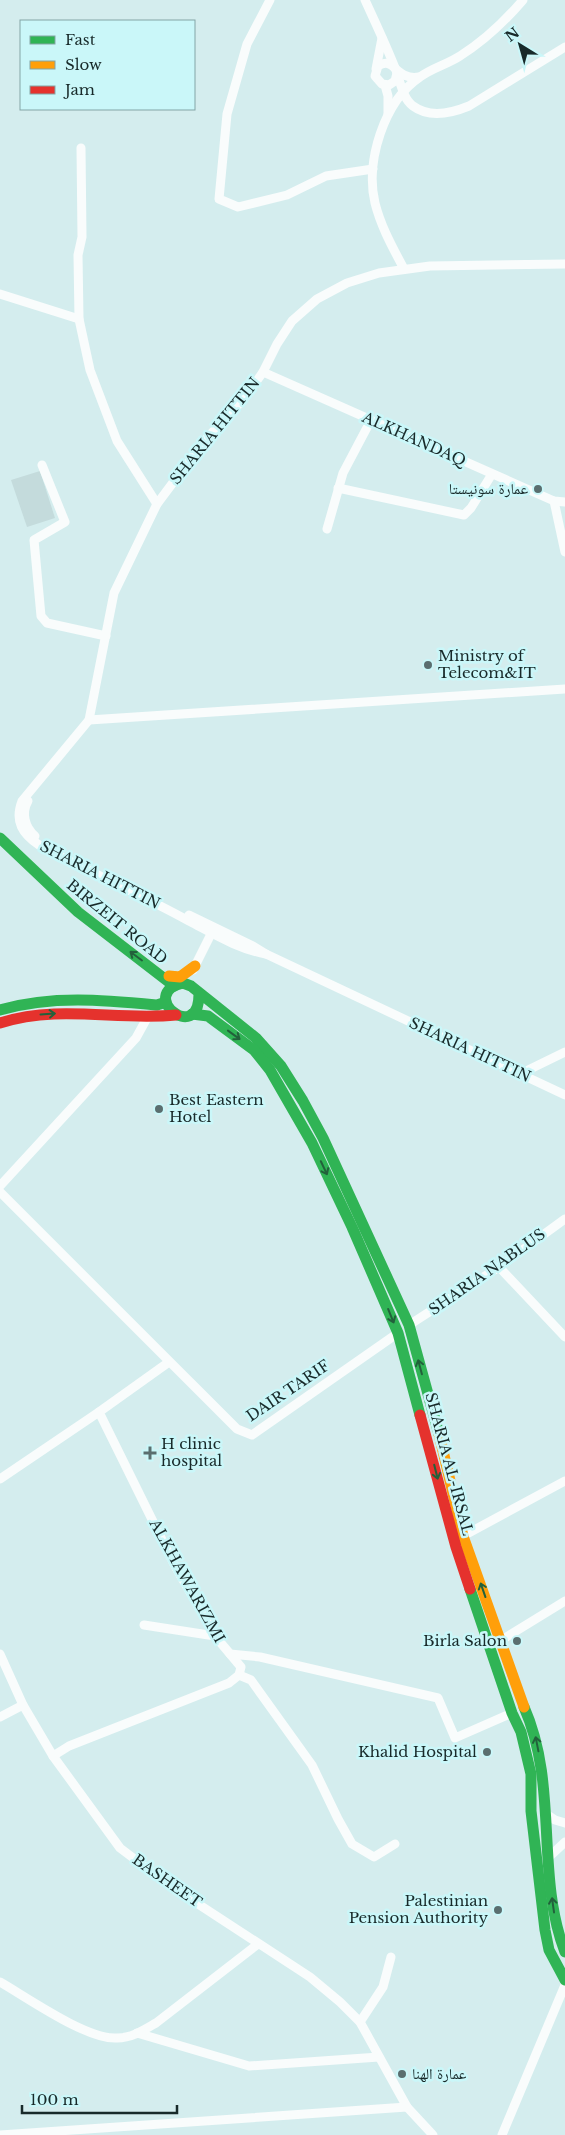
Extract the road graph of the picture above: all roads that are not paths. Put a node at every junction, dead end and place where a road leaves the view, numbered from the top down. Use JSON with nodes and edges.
{"nodes":[{"id":1,"x":270,"y":0,"type":"edge"},
{"id":2,"x":365,"y":0,"type":"edge"},
{"id":3,"x":523,"y":0,"type":"edge"},
{"id":4,"x":382,"y":38,"type":"junction"},
{"id":5,"x":565,"y":47,"type":"edge"},
{"id":6,"x":376,"y":69,"type":"junction"},
{"id":7,"x":396,"y":70,"type":"junction"},
{"id":8,"x":419,"y":77,"type":"junction"},
{"id":9,"x":385,"y":85,"type":"junction"},
{"id":10,"x":403,"y":92,"type":"junction"},
{"id":11,"x":388,"y":115,"type":"junction"},
{"id":12,"x":81,"y":148,"type":"dead end"},
{"id":13,"x":373,"y":169,"type":"junction"},
{"id":14,"x":565,"y":264,"type":"edge"},
{"id":15,"x":404,"y":270,"type":"junction"},
{"id":16,"x":0,"y":294,"type":"edge"},
{"id":17,"x":79,"y":319,"type":"junction"},
{"id":18,"x":263,"y":372,"type":"junction"},
{"id":19,"x":371,"y":420,"type":"junction"},
{"id":20,"x":42,"y":465,"type":"dead end"},
{"id":21,"x":492,"y":474,"type":"junction"},
{"id":22,"x":338,"y":488,"type":"junction"},
{"id":23,"x":554,"y":501,"type":"junction"},
{"id":24,"x":565,"y":502,"type":"edge"},
{"id":25,"x":157,"y":504,"type":"junction"},
{"id":26,"x":327,"y":529,"type":"dead end"},
{"id":27,"x":565,"y":548,"type":"edge"},
{"id":28,"x":106,"y":636,"type":"junction"},
{"id":29,"x":565,"y":689,"type":"edge"},
{"id":30,"x":89,"y":720,"type":"junction"},
{"id":31,"x":0,"y":838,"type":"edge"},
{"id":32,"x":213,"y":930,"type":"junction"},
{"id":33,"x":195,"y":966,"type":"junction"},
{"id":34,"x":153,"y":969,"type":"junction"},
{"id":35,"x":187,"y":984,"type":"junction"},
{"id":36,"x":174,"y":986,"type":"junction"},
{"id":37,"x":199,"y":994,"type":"junction"},
{"id":38,"x":166,"y":1002,"type":"junction"},
{"id":39,"x":0,"y":1010,"type":"edge"},
{"id":40,"x":192,"y":1014,"type":"junction"},
{"id":41,"x":176,"y":1015,"type":"junction"},
{"id":42,"x":147,"y":1018,"type":"junction"},
{"id":43,"x":0,"y":1023,"type":"edge"},
{"id":44,"x":565,"y":1052,"type":"edge"},
{"id":45,"x":522,"y":1073,"type":"junction"},
{"id":46,"x":565,"y":1095,"type":"edge"},
{"id":47,"x":318,"y":1141,"type":"junction"},
{"id":48,"x":0,"y":1186,"type":"edge"},
{"id":49,"x":0,"y":1192,"type":"edge"},
{"id":50,"x":356,"y":1209,"type":"junction"},
{"id":51,"x":346,"y":1214,"type":"junction"},
{"id":52,"x":565,"y":1218,"type":"edge"},
{"id":53,"x":499,"y":1267,"type":"junction"},
{"id":54,"x":409,"y":1325,"type":"junction"},
{"id":55,"x":398,"y":1333,"type":"junction"},
{"id":56,"x":565,"y":1337,"type":"edge"},
{"id":57,"x":169,"y":1362,"type":"junction"},
{"id":58,"x":99,"y":1412,"type":"junction"},
{"id":59,"x":0,"y":1479,"type":"edge"},
{"id":60,"x":565,"y":1481,"type":"edge"},
{"id":61,"x":459,"y":1539,"type":"junction"},
{"id":62,"x":565,"y":1601,"type":"edge"},
{"id":63,"x":144,"y":1625,"type":"dead end"},
{"id":64,"x":215,"y":1636,"type":"junction"},
{"id":65,"x":500,"y":1642,"type":"junction"},
{"id":66,"x":0,"y":1654,"type":"edge"},
{"id":67,"x":230,"y":1654,"type":"junction"},
{"id":68,"x":239,"y":1675,"type":"junction"},
{"id":69,"x":23,"y":1705,"type":"junction"},
{"id":70,"x":512,"y":1713,"type":"junction"},
{"id":71,"x":0,"y":1716,"type":"edge"},
{"id":72,"x":53,"y":1756,"type":"junction"},
{"id":73,"x":546,"y":1814,"type":"junction"},
{"id":74,"x":565,"y":1822,"type":"edge"},
{"id":75,"x":565,"y":1842,"type":"edge"},
{"id":76,"x":395,"y":1844,"type":"dead end"},
{"id":77,"x":549,"y":1857,"type":"junction"},
{"id":78,"x":258,"y":1944,"type":"junction"},
{"id":79,"x":565,"y":1952,"type":"edge"},
{"id":80,"x":391,"y":1957,"type":"dead end"},
{"id":81,"x":565,"y":1980,"type":"edge"},
{"id":82,"x":0,"y":1982,"type":"edge"},
{"id":83,"x":565,"y":1985,"type":"edge"},
{"id":84,"x":360,"y":2022,"type":"junction"},
{"id":85,"x":138,"y":2033,"type":"junction"},
{"id":86,"x":379,"y":2058,"type":"junction"},
{"id":87,"x":407,"y":2106,"type":"junction"},
{"id":88,"x":0,"y":2134,"type":"edge"},
{"id":89,"x":433,"y":2135,"type":"edge"},
{"id":90,"x":502,"y":2135,"type":"edge"}],
"edges":[{"from":1,"to":13,"type":"street"},
{"from":2,"to":4,"type":"street"},
{"from":3,"to":8,"type":"street"},
{"from":4,"to":6,"type":"street"},
{"from":4,"to":7,"type":"street"},
{"from":5,"to":10,"type":"street"},
{"from":6,"to":7,"type":"street"},
{"from":6,"to":9,"type":"street"},
{"from":7,"to":8,"type":"street"},
{"from":7,"to":9,"type":"street"},
{"from":7,"to":10,"type":"street"},
{"from":8,"to":10,"type":"street"},
{"from":9,"to":10,"type":"street"},
{"from":9,"to":11,"type":"street"},
{"from":10,"to":11,"type":"street"},
{"from":11,"to":13,"type":"street"},
{"from":12,"to":17,"type":"street"},
{"from":13,"to":15,"type":"street"},
{"from":14,"to":15,"type":"street","name":"SHARIA HITTIN"},
{"from":15,"to":18,"type":"street","name":"SHARIA HITTIN"},
{"from":16,"to":17,"type":"street"},
{"from":17,"to":25,"type":"street"},
{"from":18,"to":19,"type":"street","name":"ALKHANDAQ"},
{"from":18,"to":25,"type":"street","name":"SHARIA HITTIN"},
{"from":19,"to":21,"type":"street","name":"ALKHANDAQ"},
{"from":19,"to":22,"type":"street"},
{"from":20,"to":28,"type":"street"},
{"from":21,"to":22,"type":"street"},
{"from":21,"to":23,"type":"street","name":"ALKHANDAQ"},
{"from":22,"to":26,"type":"street"},
{"from":23,"to":24,"type":"street","name":"ALKHANDAQ"},
{"from":23,"to":27,"type":"street"},
{"from":25,"to":28,"type":"street","name":"SHARIA HITTIN"},
{"from":28,"to":30,"type":"street","name":"SHARIA HITTIN"},
{"from":29,"to":30,"type":"street"},
{"from":30,"to":32,"type":"street","name":"SHARIA HITTIN"},
{"from":34,"to":31,"type":"main road","name":"BIRZEIT ROAD","one_way":true},
{"from":32,"to":33,"type":"street"},
{"from":32,"to":45,"type":"street","name":"SHARIA HITTIN"},
{"from":33,"to":34,"type":"main road"},
{"from":33,"to":35,"type":"street"},
{"from":34,"to":36,"type":"main road","name":"BIRZEIT ROAD"},
{"from":35,"to":36,"type":"main road"},
{"from":35,"to":37,"type":"main road"},
{"from":36,"to":38,"type":"main road"},
{"from":37,"to":40,"type":"main road"},
{"from":37,"to":47,"type":"main road","name":"SHARIA AL-IRSAL"},
{"from":38,"to":39,"type":"main road"},
{"from":38,"to":41,"type":"main road"},
{"from":40,"to":41,"type":"main road"},
{"from":40,"to":47,"type":"main road","name":"SHARIA AL-IRSAL","one_way":true},
{"from":41,"to":42,"type":"main road"},
{"from":43,"to":42,"type":"main road","one_way":true},
{"from":42,"to":48,"type":"street"},
{"from":44,"to":45,"type":"street"},
{"from":45,"to":46,"type":"street","name":"SHARIA HITTIN"},
{"from":47,"to":50,"type":"main road","name":"SHARIA AL-IRSAL"},
{"from":47,"to":51,"type":"main road","name":"SHARIA AL-IRSAL","one_way":true},
{"from":49,"to":57,"type":"street"},
{"from":50,"to":51,"type":"main road"},
{"from":50,"to":54,"type":"main road","name":"SHARIA AL-IRSAL"},
{"from":51,"to":55,"type":"main road","name":"SHARIA AL-IRSAL","one_way":true},
{"from":52,"to":53,"type":"street","name":"SHARIA NABLUS"},
{"from":53,"to":54,"type":"street","name":"SHARIA NABLUS"},
{"from":53,"to":56,"type":"street"},
{"from":54,"to":55,"type":"main road","name":"DAIR TARIF"},
{"from":61,"to":54,"type":"main road","name":"SHARIA AL-IRSAL","one_way":true},
{"from":55,"to":57,"type":"street","name":"DAIR TARIF"},
{"from":55,"to":61,"type":"main road","name":"SHARIA AL-IRSAL","one_way":true},
{"from":57,"to":58,"type":"street"},
{"from":58,"to":59,"type":"street"},
{"from":58,"to":64,"type":"street","name":"ALKHAWARIZMI"},
{"from":60,"to":61,"type":"street"},
{"from":65,"to":61,"type":"main road","name":"SHARIA AL-IRSAL","one_way":true},
{"from":61,"to":70,"type":"main road","name":"SHARIA AL-IRSAL"},
{"from":62,"to":65,"type":"street"},
{"from":63,"to":64,"type":"street"},
{"from":64,"to":67,"type":"street","name":"ALKHAWARIZMI"},
{"from":73,"to":65,"type":"main road","name":"SHARIA AL-IRSAL","one_way":true},
{"from":66,"to":69,"type":"street","name":"BASHEET"},
{"from":67,"to":68,"type":"street","name":"ALKHAWARIZMI"},
{"from":67,"to":70,"type":"street"},
{"from":68,"to":72,"type":"street"},
{"from":68,"to":76,"type":"street","name":"ALKHAWARIZMI"},
{"from":69,"to":71,"type":"street"},
{"from":69,"to":72,"type":"street","name":"BASHEET"},
{"from":70,"to":81,"type":"main road","name":"SHARIA AL-IRSAL"},
{"from":72,"to":78,"type":"street","name":"BASHEET"},
{"from":73,"to":74,"type":"street"},
{"from":73,"to":77,"type":"main road","name":"SHARIA AL-IRSAL"},
{"from":75,"to":77,"type":"street"},
{"from":79,"to":77,"type":"main road","name":"SHARIA AL-IRSAL","one_way":true},
{"from":78,"to":84,"type":"street","name":"BASHEET"},
{"from":78,"to":85,"type":"street"},
{"from":80,"to":84,"type":"street"},
{"from":82,"to":85,"type":"street"},
{"from":83,"to":90,"type":"street"},
{"from":84,"to":86,"type":"street","name":"BASHEET"},
{"from":85,"to":86,"type":"street"},
{"from":86,"to":87,"type":"street","name":"BASHEET"},
{"from":87,"to":88,"type":"street"},
{"from":87,"to":89,"type":"street","name":"BASHEET"}]}
